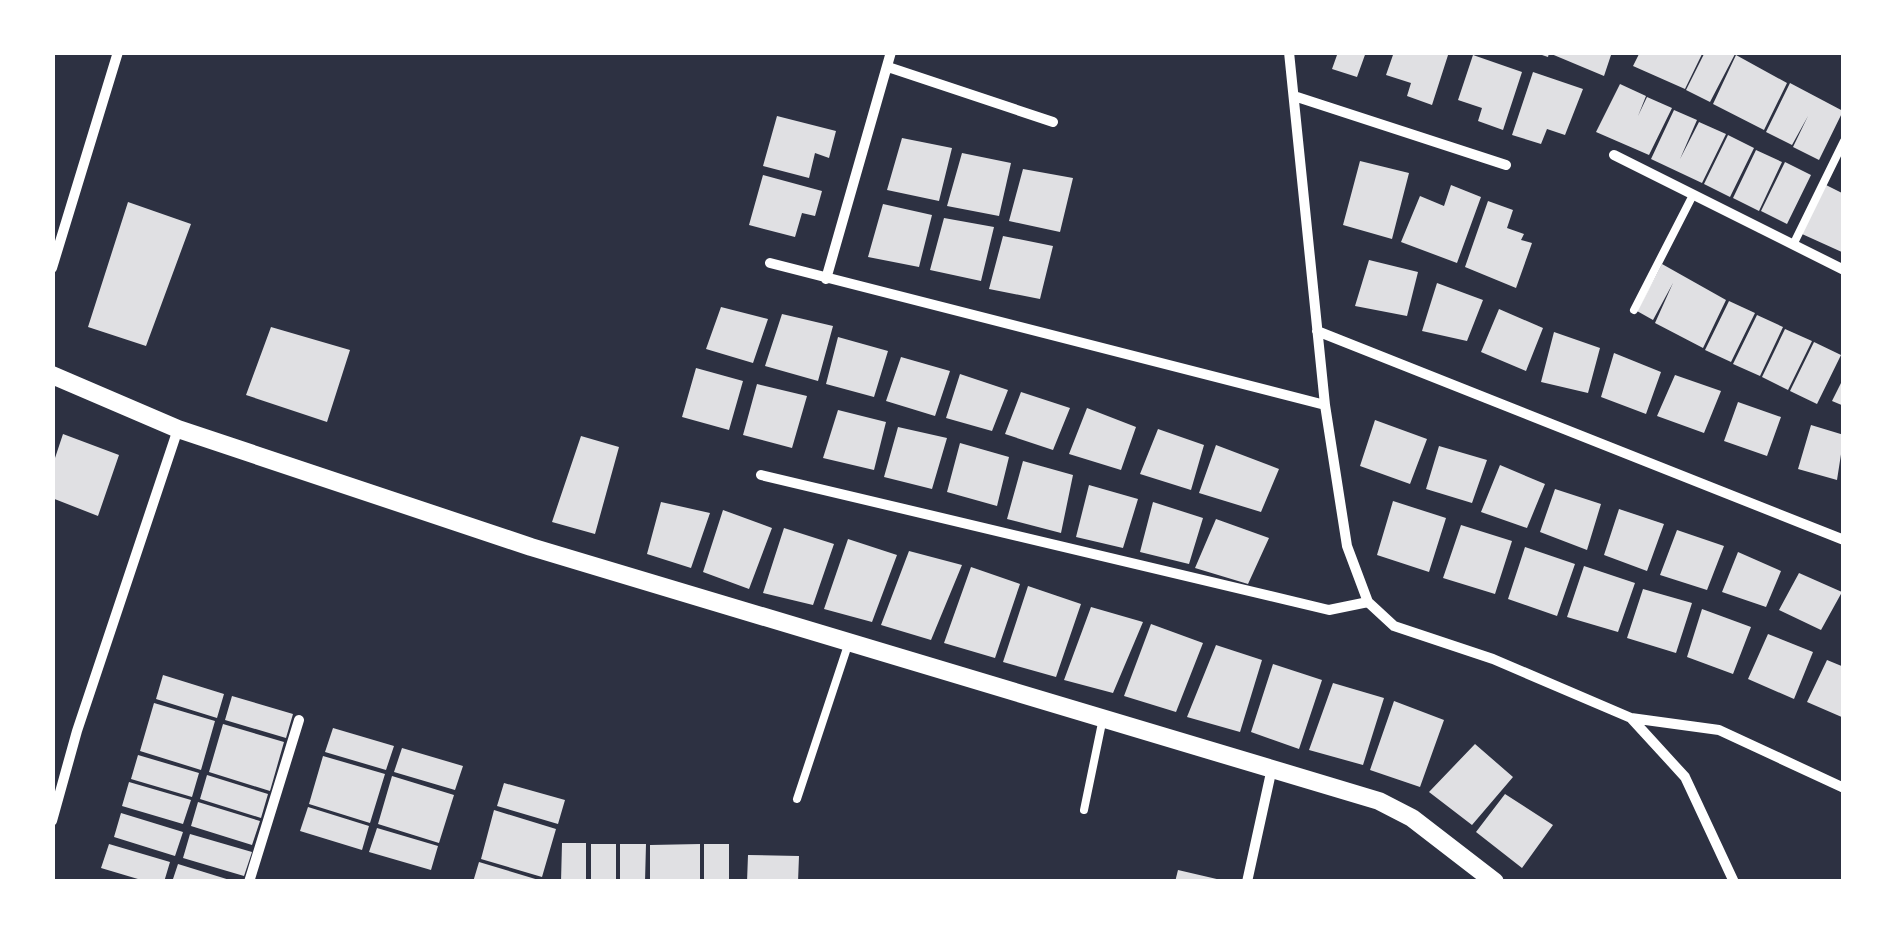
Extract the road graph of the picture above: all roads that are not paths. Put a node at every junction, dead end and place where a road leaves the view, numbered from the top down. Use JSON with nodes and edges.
{"nodes":[{"id":1,"x":118,"y":52,"type":"edge"},
{"id":2,"x":892,"y":52,"type":"edge"},
{"id":3,"x":1289,"y":52,"type":"edge"},
{"id":4,"x":888,"y":67,"type":"junction"},
{"id":5,"x":1294,"y":96,"type":"junction"},
{"id":6,"x":1053,"y":122,"type":"dead end"},
{"id":7,"x":1844,"y":141,"type":"edge"},
{"id":8,"x":1614,"y":155,"type":"dead end"},
{"id":9,"x":1506,"y":166,"type":"dead end"},
{"id":10,"x":1693,"y":195,"type":"junction"},
{"id":11,"x":1793,"y":245,"type":"junction"},
{"id":12,"x":770,"y":263,"type":"dead end"},
{"id":13,"x":52,"y":268,"type":"edge"},
{"id":14,"x":1844,"y":270,"type":"edge"},
{"id":15,"x":826,"y":280,"type":"junction"},
{"id":16,"x":1634,"y":310,"type":"dead end"},
{"id":17,"x":1317,"y":332,"type":"junction"},
{"id":18,"x":52,"y":374,"type":"edge"},
{"id":19,"x":1325,"y":405,"type":"junction"},
{"id":20,"x":178,"y":429,"type":"junction"},
{"id":21,"x":761,"y":474,"type":"dead end"},
{"id":22,"x":1844,"y":540,"type":"edge"},
{"id":23,"x":1368,"y":602,"type":"junction"},
{"id":24,"x":849,"y":642,"type":"junction"},
{"id":25,"x":1103,"y":718,"type":"junction"},
{"id":26,"x":1630,"y":718,"type":"junction"},
{"id":27,"x":299,"y":720,"type":"dead end"},
{"id":28,"x":1272,"y":768,"type":"junction"},
{"id":29,"x":1844,"y":788,"type":"edge"},
{"id":30,"x":797,"y":799,"type":"dead end"},
{"id":31,"x":1084,"y":810,"type":"dead end"},
{"id":32,"x":52,"y":821,"type":"edge"},
{"id":33,"x":250,"y":882,"type":"edge"},
{"id":34,"x":1247,"y":882,"type":"edge"},
{"id":35,"x":1495,"y":882,"type":"edge"},
{"id":36,"x":1734,"y":882,"type":"edge"}],
"edges":[{"from":1,"to":13,"type":"street"},
{"from":2,"to":4,"type":"street"},
{"from":3,"to":5,"type":"street"},
{"from":4,"to":6,"type":"street"},
{"from":4,"to":15,"type":"street"},
{"from":5,"to":9,"type":"street"},
{"from":5,"to":17,"type":"street"},
{"from":7,"to":11,"type":"lane"},
{"from":8,"to":10,"type":"street"},
{"from":10,"to":11,"type":"street"},
{"from":10,"to":16,"type":"lane"},
{"from":11,"to":14,"type":"street"},
{"from":12,"to":15,"type":"street"},
{"from":15,"to":19,"type":"street"},
{"from":17,"to":19,"type":"street"},
{"from":17,"to":22,"type":"street"},
{"from":18,"to":20,"type":"street"},
{"from":19,"to":23,"type":"street"},
{"from":20,"to":24,"type":"street"},
{"from":20,"to":32,"type":"street"},
{"from":21,"to":23,"type":"street"},
{"from":23,"to":26,"type":"street"},
{"from":24,"to":25,"type":"street"},
{"from":24,"to":30,"type":"lane"},
{"from":25,"to":28,"type":"street"},
{"from":25,"to":31,"type":"lane"},
{"from":26,"to":29,"type":"street"},
{"from":26,"to":36,"type":"street"},
{"from":27,"to":33,"type":"street"},
{"from":28,"to":34,"type":"street"},
{"from":28,"to":35,"type":"street"}]}
